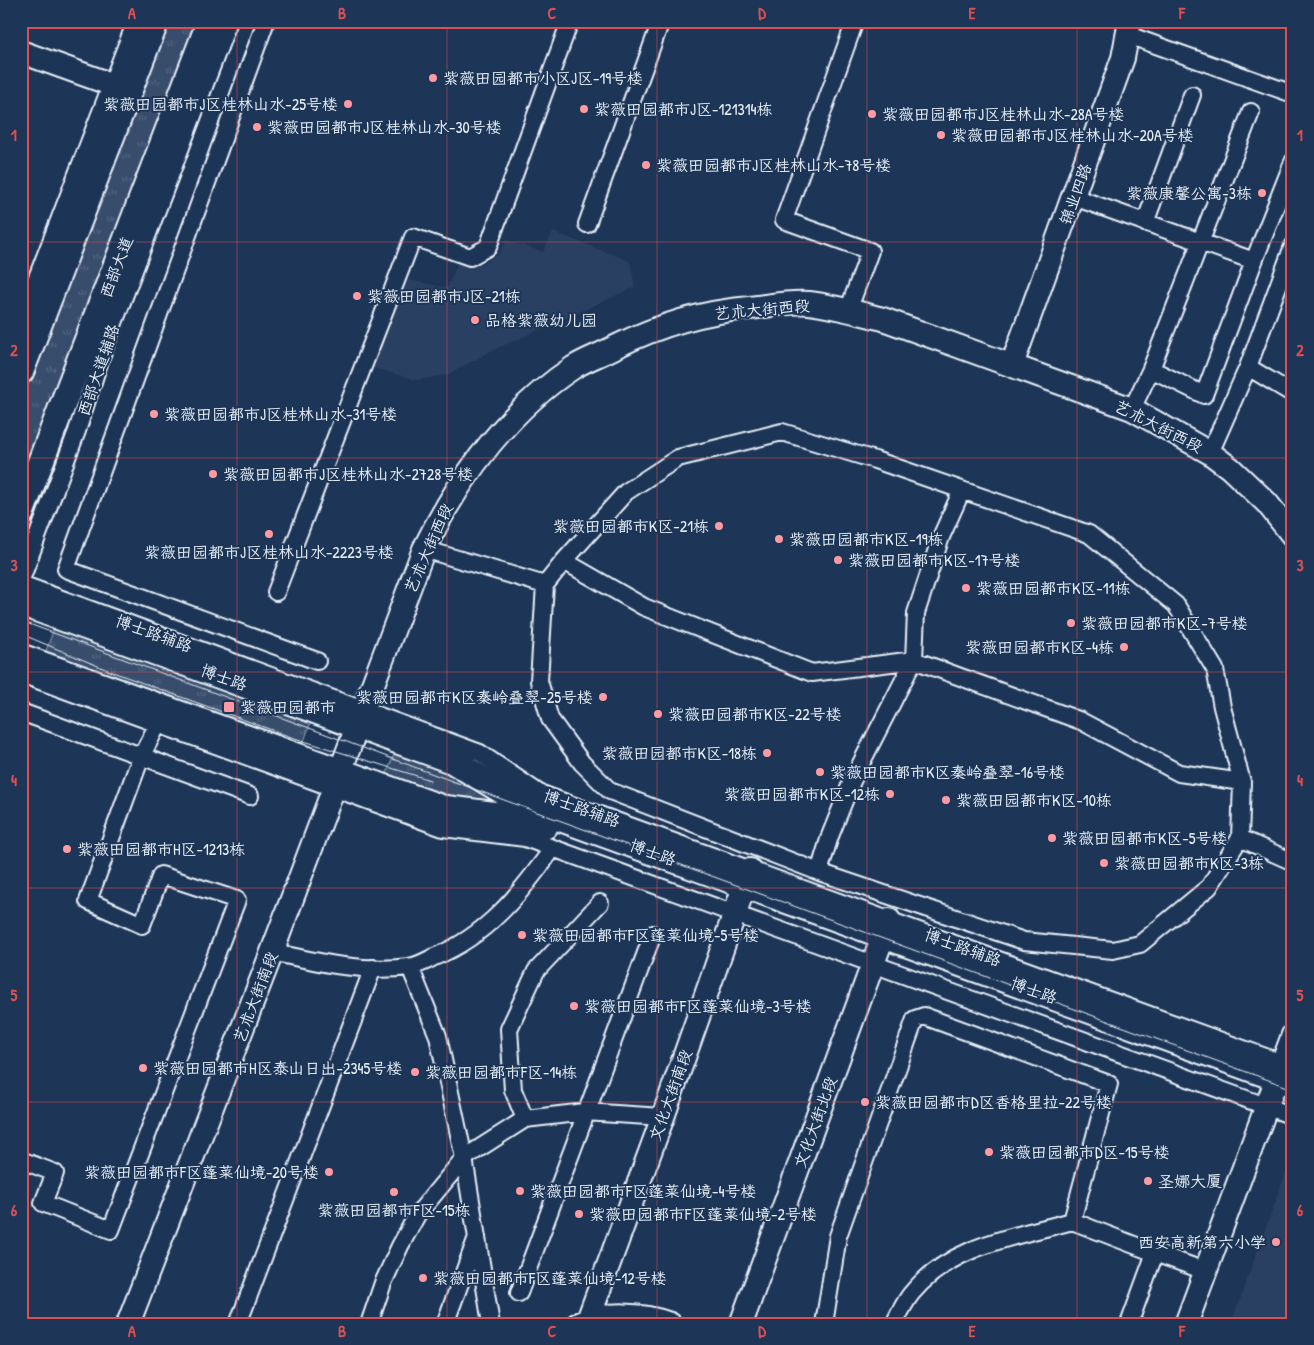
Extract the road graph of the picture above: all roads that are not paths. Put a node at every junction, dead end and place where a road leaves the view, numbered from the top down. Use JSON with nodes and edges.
{"nodes":[{"id":1,"x":136,"y":21,"type":"edge"},
{"id":2,"x":156,"y":21,"type":"edge"},
{"id":3,"x":210,"y":21,"type":"edge"},
{"id":4,"x":229,"y":21,"type":"edge"},
{"id":5,"x":266,"y":21,"type":"edge"},
{"id":6,"x":570,"y":21,"type":"edge"},
{"id":7,"x":661,"y":21,"type":"edge"},
{"id":8,"x":855,"y":21,"type":"edge"},
{"id":9,"x":1129,"y":28,"type":"edge"},
{"id":10,"x":21,"y":52,"type":"edge"},
{"id":11,"x":21,"y":64,"type":"edge"},
{"id":12,"x":118,"y":94,"type":"junction"},
{"id":13,"x":1293,"y":94,"type":"edge"},
{"id":14,"x":1192,"y":96,"type":"dead end"},
{"id":15,"x":1251,"y":112,"type":"dead end"},
{"id":16,"x":1293,"y":162,"type":"edge"},
{"id":17,"x":1074,"y":197,"type":"junction"},
{"id":18,"x":1145,"y":223,"type":"junction"},
{"id":19,"x":587,"y":224,"type":"dead end"},
{"id":20,"x":1200,"y":243,"type":"junction"},
{"id":21,"x":1293,"y":246,"type":"edge"},
{"id":22,"x":1254,"y":261,"type":"junction"},
{"id":23,"x":848,"y":311,"type":"junction"},
{"id":24,"x":21,"y":319,"type":"edge"},
{"id":25,"x":1012,"y":365,"type":"junction"},
{"id":26,"x":1248,"y":367,"type":"junction"},
{"id":27,"x":1151,"y":369,"type":"junction"},
{"id":28,"x":21,"y":371,"type":"edge"},
{"id":29,"x":1293,"y":394,"type":"edge"},
{"id":30,"x":1132,"y":409,"type":"junction"},
{"id":31,"x":1210,"y":453,"type":"junction"},
{"id":32,"x":962,"y":490,"type":"junction"},
{"id":33,"x":21,"y":513,"type":"edge"},
{"id":34,"x":1293,"y":536,"type":"edge"},
{"id":35,"x":424,"y":549,"type":"junction"},
{"id":36,"x":564,"y":561,"type":"junction"},
{"id":37,"x":21,"y":580,"type":"edge"},
{"id":38,"x":21,"y":584,"type":"edge"},
{"id":39,"x":545,"y":585,"type":"junction"},
{"id":40,"x":276,"y":592,"type":"dead end"},
{"id":41,"x":21,"y":603,"type":"edge"},
{"id":42,"x":21,"y":657,"type":"edge"},
{"id":43,"x":914,"y":660,"type":"junction"},
{"id":44,"x":317,"y":661,"type":"dead end"},
{"id":45,"x":21,"y":674,"type":"edge"},
{"id":46,"x":21,"y":712,"type":"edge"},
{"id":47,"x":361,"y":717,"type":"junction"},
{"id":48,"x":158,"y":724,"type":"junction"},
{"id":49,"x":141,"y":758,"type":"junction"},
{"id":50,"x":337,"y":781,"type":"junction"},
{"id":51,"x":1242,"y":782,"type":"junction"},
{"id":52,"x":250,"y":796,"type":"dead end"},
{"id":53,"x":1240,"y":838,"type":"junction"},
{"id":54,"x":553,"y":848,"type":"junction"},
{"id":55,"x":1293,"y":862,"type":"edge"},
{"id":56,"x":819,"y":872,"type":"junction"},
{"id":57,"x":742,"y":891,"type":"junction"},
{"id":58,"x":600,"y":903,"type":"dead end"},
{"id":59,"x":653,"y":934,"type":"dead end"},
{"id":60,"x":881,"y":942,"type":"junction"},
{"id":61,"x":272,"y":952,"type":"junction"},
{"id":62,"x":410,"y":967,"type":"junction"},
{"id":63,"x":373,"y":968,"type":"junction"},
{"id":64,"x":1293,"y":1035,"type":"edge"},
{"id":65,"x":1282,"y":1084,"type":"edge"},
{"id":66,"x":585,"y":1112,"type":"junction"},
{"id":67,"x":1293,"y":1116,"type":"edge"},
{"id":68,"x":663,"y":1117,"type":"junction"},
{"id":69,"x":525,"y":1119,"type":"junction"},
{"id":70,"x":464,"y":1158,"type":"junction"},
{"id":71,"x":21,"y":1160,"type":"edge"},
{"id":72,"x":1072,"y":1221,"type":"junction"},
{"id":73,"x":478,"y":1235,"type":"junction"},
{"id":74,"x":1154,"y":1253,"type":"junction"},
{"id":75,"x":1205,"y":1271,"type":"junction"},
{"id":76,"x":518,"y":1294,"type":"dead end"},
{"id":77,"x":583,"y":1322,"type":"edge"},
{"id":78,"x":664,"y":1323,"type":"edge"},
{"id":79,"x":128,"y":1324,"type":"edge"},
{"id":80,"x":238,"y":1324,"type":"edge"},
{"id":81,"x":369,"y":1324,"type":"edge"},
{"id":82,"x":445,"y":1324,"type":"edge"},
{"id":83,"x":491,"y":1324,"type":"edge"},
{"id":84,"x":741,"y":1324,"type":"edge"},
{"id":85,"x":824,"y":1324,"type":"edge"},
{"id":86,"x":894,"y":1324,"type":"edge"},
{"id":87,"x":1129,"y":1324,"type":"edge"},
{"id":88,"x":1186,"y":1324,"type":"edge"}],
"edges":[{"from":1,"to":12,"type":"street"},
{"from":2,"to":12,"type":"main road"},
{"from":3,"to":33,"type":"main road","name":"西部大道"},
{"from":4,"to":37,"type":"street","name":"西部大道辅路"},
{"from":5,"to":44,"type":"street"},
{"from":6,"to":40,"type":"street"},
{"from":7,"to":19,"type":"street"},
{"from":8,"to":23,"type":"street"},
{"from":9,"to":13,"type":"street"},
{"from":9,"to":17,"type":"street","name":"锦业四路"},
{"from":10,"to":12,"type":"street"},
{"from":11,"to":12,"type":"street"},
{"from":12,"to":24,"type":"street"},
{"from":12,"to":28,"type":"main road"},
{"from":14,"to":18,"type":"street"},
{"from":15,"to":20,"type":"street"},
{"from":16,"to":22,"type":"street"},
{"from":17,"to":18,"type":"street"},
{"from":17,"to":25,"type":"street","name":"锦业四路"},
{"from":18,"to":20,"type":"street"},
{"from":20,"to":22,"type":"street"},
{"from":20,"to":27,"type":"street"},
{"from":21,"to":26,"type":"street"},
{"from":22,"to":27,"type":"street"},
{"from":23,"to":25,"type":"street","name":"艺术大街西段"},
{"from":23,"to":35,"type":"street","name":"艺术大街西段"},
{"from":25,"to":30,"type":"street","name":"艺术大街西段"},
{"from":26,"to":29,"type":"street"},
{"from":26,"to":31,"type":"street"},
{"from":27,"to":30,"type":"street"},
{"from":30,"to":31,"type":"street","name":"艺术大街西段"},
{"from":31,"to":34,"type":"street","name":"艺术大街西段"},
{"from":32,"to":36,"type":"street"},
{"from":32,"to":43,"type":"street"},
{"from":32,"to":51,"type":"street"},
{"from":35,"to":39,"type":"street"},
{"from":35,"to":47,"type":"street","name":"艺术大街西段"},
{"from":36,"to":39,"type":"street"},
{"from":36,"to":43,"type":"street"},
{"from":38,"to":47,"type":"street","name":"博士路辅路"},
{"from":39,"to":56,"type":"street"},
{"from":41,"to":47,"type":"main road","name":"博士路"},
{"from":42,"to":50,"type":"main road","name":"博士路"},
{"from":43,"to":51,"type":"street"},
{"from":43,"to":56,"type":"street"},
{"from":45,"to":48,"type":"street"},
{"from":46,"to":49,"type":"street"},
{"from":47,"to":50,"type":"street","name":"艺术大街南段"},
{"from":47,"to":57,"type":"main road","name":"博士路"},
{"from":48,"to":49,"type":"street"},
{"from":48,"to":50,"type":"street"},
{"from":49,"to":52,"type":"street"},
{"from":49,"to":71,"type":"street"},
{"from":50,"to":54,"type":"street"},
{"from":50,"to":57,"type":"main road","name":"博士路"},
{"from":50,"to":61,"type":"street","name":"艺术大街南段"},
{"from":51,"to":53,"type":"street"},
{"from":53,"to":55,"type":"street"},
{"from":53,"to":56,"type":"street"},
{"from":54,"to":57,"type":"street"},
{"from":54,"to":62,"type":"street"},
{"from":57,"to":60,"type":"main road","name":"博士路"},
{"from":57,"to":68,"type":"street","name":"文化大街南段"},
{"from":58,"to":69,"type":"street"},
{"from":59,"to":66,"type":"street"},
{"from":60,"to":65,"type":"main road","name":"博士路"},
{"from":60,"to":84,"type":"street","name":"文化大街北段"},
{"from":61,"to":63,"type":"street"},
{"from":61,"to":79,"type":"street","name":"艺术大街南段"},
{"from":62,"to":63,"type":"street"},
{"from":62,"to":70,"type":"street"},
{"from":63,"to":80,"type":"street"},
{"from":64,"to":65,"type":"street"},
{"from":65,"to":67,"type":"street"},
{"from":65,"to":75,"type":"street"},
{"from":66,"to":68,"type":"street"},
{"from":66,"to":69,"type":"street"},
{"from":66,"to":76,"type":"street"},
{"from":68,"to":77,"type":"street","name":"文化大街南段"},
{"from":69,"to":70,"type":"street"},
{"from":70,"to":73,"type":"street"},
{"from":70,"to":81,"type":"street"},
{"from":72,"to":74,"type":"street"},
{"from":72,"to":85,"type":"street"},
{"from":72,"to":86,"type":"street"},
{"from":73,"to":82,"type":"street"},
{"from":73,"to":83,"type":"street"},
{"from":74,"to":75,"type":"street"},
{"from":74,"to":87,"type":"street"},
{"from":75,"to":88,"type":"street"},
{"from":77,"to":78,"type":"street"}]}
